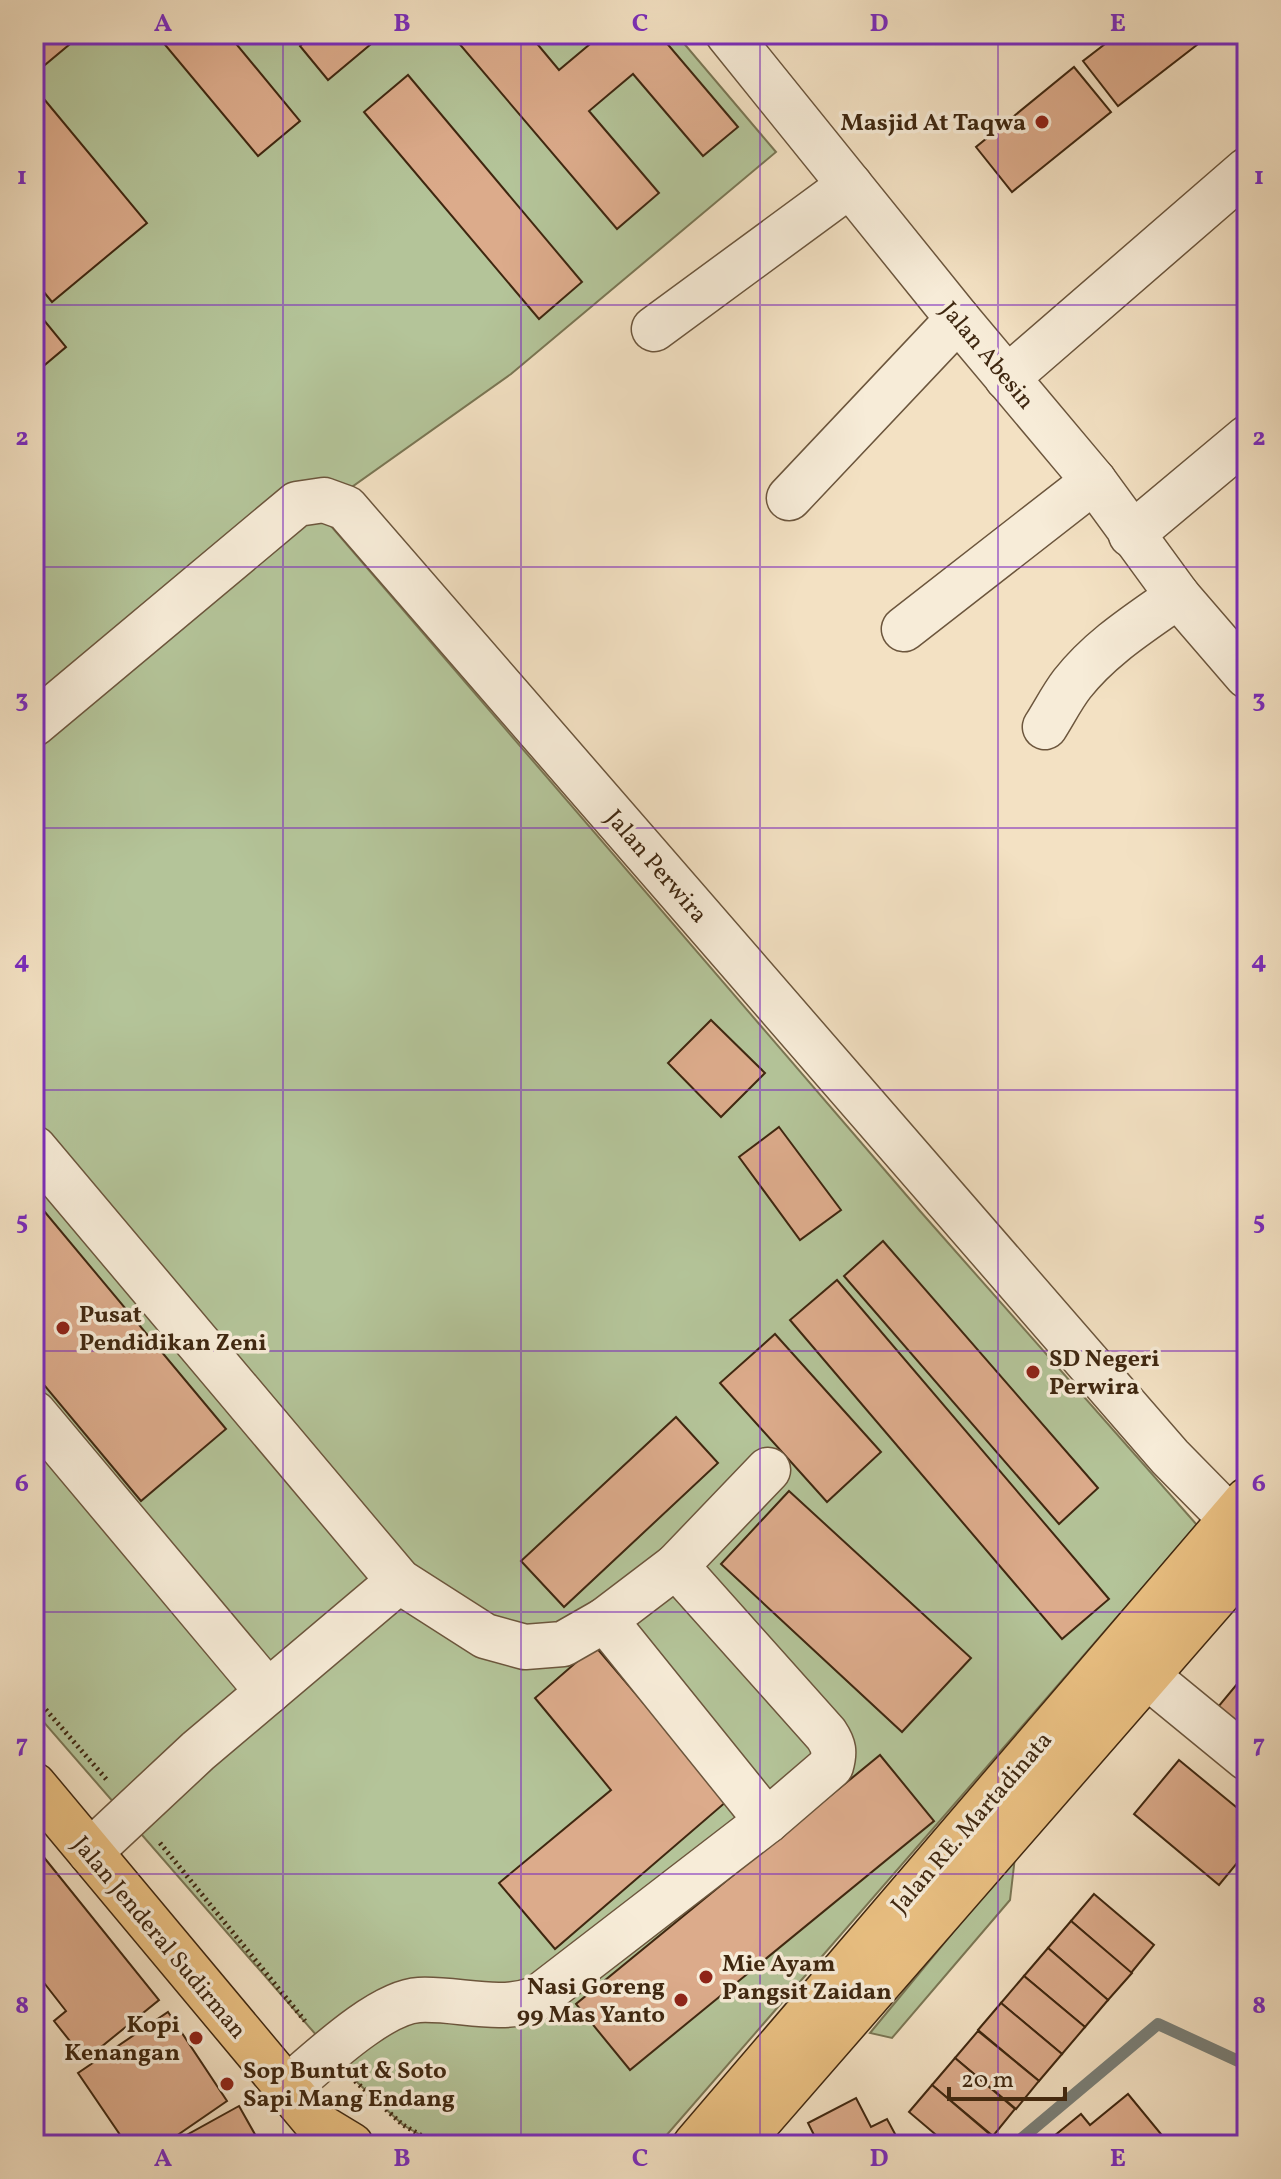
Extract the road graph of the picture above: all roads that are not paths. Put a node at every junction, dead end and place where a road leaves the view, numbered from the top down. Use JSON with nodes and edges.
{"nodes":[{"id":1,"x":731,"y":35,"type":"edge"},
{"id":2,"x":1247,"y":170,"type":"edge"},
{"id":3,"x":850,"y":185,"type":"junction"},
{"id":4,"x":958,"y":319,"type":"junction"},
{"id":5,"x":654,"y":329,"type":"dead end"},
{"id":6,"x":1007,"y":378,"type":"junction"},
{"id":7,"x":1247,"y":438,"type":"edge"},
{"id":8,"x":1094,"y":481,"type":"junction"},
{"id":9,"x":789,"y":498,"type":"dead end"},
{"id":10,"x":1131,"y":535,"type":"junction"},
{"id":11,"x":1178,"y":596,"type":"junction"},
{"id":12,"x":904,"y":629,"type":"dead end"},
{"id":13,"x":1247,"y":676,"type":"edge"},
{"id":14,"x":34,"y":724,"type":"edge"},
{"id":15,"x":1045,"y":727,"type":"dead end"},
{"id":16,"x":34,"y":1148,"type":"edge"},
{"id":17,"x":34,"y":1413,"type":"edge"},
{"id":18,"x":768,"y":1470,"type":"dead end"},
{"id":19,"x":1242,"y":1518,"type":"edge"},
{"id":20,"x":1247,"y":1561,"type":"edge"},
{"id":21,"x":676,"y":1566,"type":"junction"},
{"id":22,"x":399,"y":1581,"type":"junction"},
{"id":23,"x":605,"y":1620,"type":"junction"},
{"id":24,"x":1132,"y":1663,"type":"junction"},
{"id":25,"x":268,"y":1692,"type":"junction"},
{"id":26,"x":1247,"y":1758,"type":"edge"},
{"id":27,"x":34,"y":1785,"type":"edge"},
{"id":28,"x":767,"y":1821,"type":"junction"},
{"id":29,"x":90,"y":1852,"type":"junction"},
{"id":30,"x":287,"y":2088,"type":"junction"},
{"id":31,"x":331,"y":2138,"type":"edge"},
{"id":32,"x":695,"y":2145,"type":"edge"},
{"id":33,"x":738,"y":2145,"type":"edge"}],
"edges":[{"from":1,"to":3,"type":"street","name":"Jalan Abesin"},
{"from":2,"to":6,"type":"street"},
{"from":3,"to":4,"type":"street","name":"Jalan Abesin"},
{"from":3,"to":5,"type":"street"},
{"from":4,"to":6,"type":"street","name":"Jalan Abesin"},
{"from":4,"to":9,"type":"street"},
{"from":6,"to":8,"type":"street","name":"Jalan Abesin"},
{"from":7,"to":10,"type":"street"},
{"from":8,"to":10,"type":"street","name":"Jalan Abesin"},
{"from":8,"to":12,"type":"street"},
{"from":10,"to":11,"type":"street","name":"Jalan Abesin"},
{"from":11,"to":13,"type":"street","name":"Jalan Abesin"},
{"from":11,"to":15,"type":"street"},
{"from":14,"to":19,"type":"street","name":"Jalan Perwira"},
{"from":16,"to":22,"type":"street"},
{"from":17,"to":25,"type":"street"},
{"from":18,"to":21,"type":"street"},
{"from":19,"to":24,"type":"main road","name":"Jalan RE. Martadinata"},
{"from":20,"to":24,"type":"main road","name":"Jalan RE. Martadinata"},
{"from":21,"to":23,"type":"street"},
{"from":21,"to":28,"type":"street"},
{"from":22,"to":23,"type":"street"},
{"from":22,"to":25,"type":"street"},
{"from":23,"to":28,"type":"street"},
{"from":24,"to":26,"type":"street"},
{"from":24,"to":32,"type":"main road","name":"Jalan RE. Martadinata"},
{"from":24,"to":33,"type":"main road","name":"Jalan RE. Martadinata"},
{"from":25,"to":29,"type":"street"},
{"from":27,"to":29,"type":"main road","name":"Jalan Jenderal Sudirman"},
{"from":28,"to":30,"type":"street"},
{"from":29,"to":30,"type":"main road","name":"Jalan Jenderal Sudirman"},
{"from":30,"to":31,"type":"main road","name":"Jalan Jenderal Sudirman"}]}
